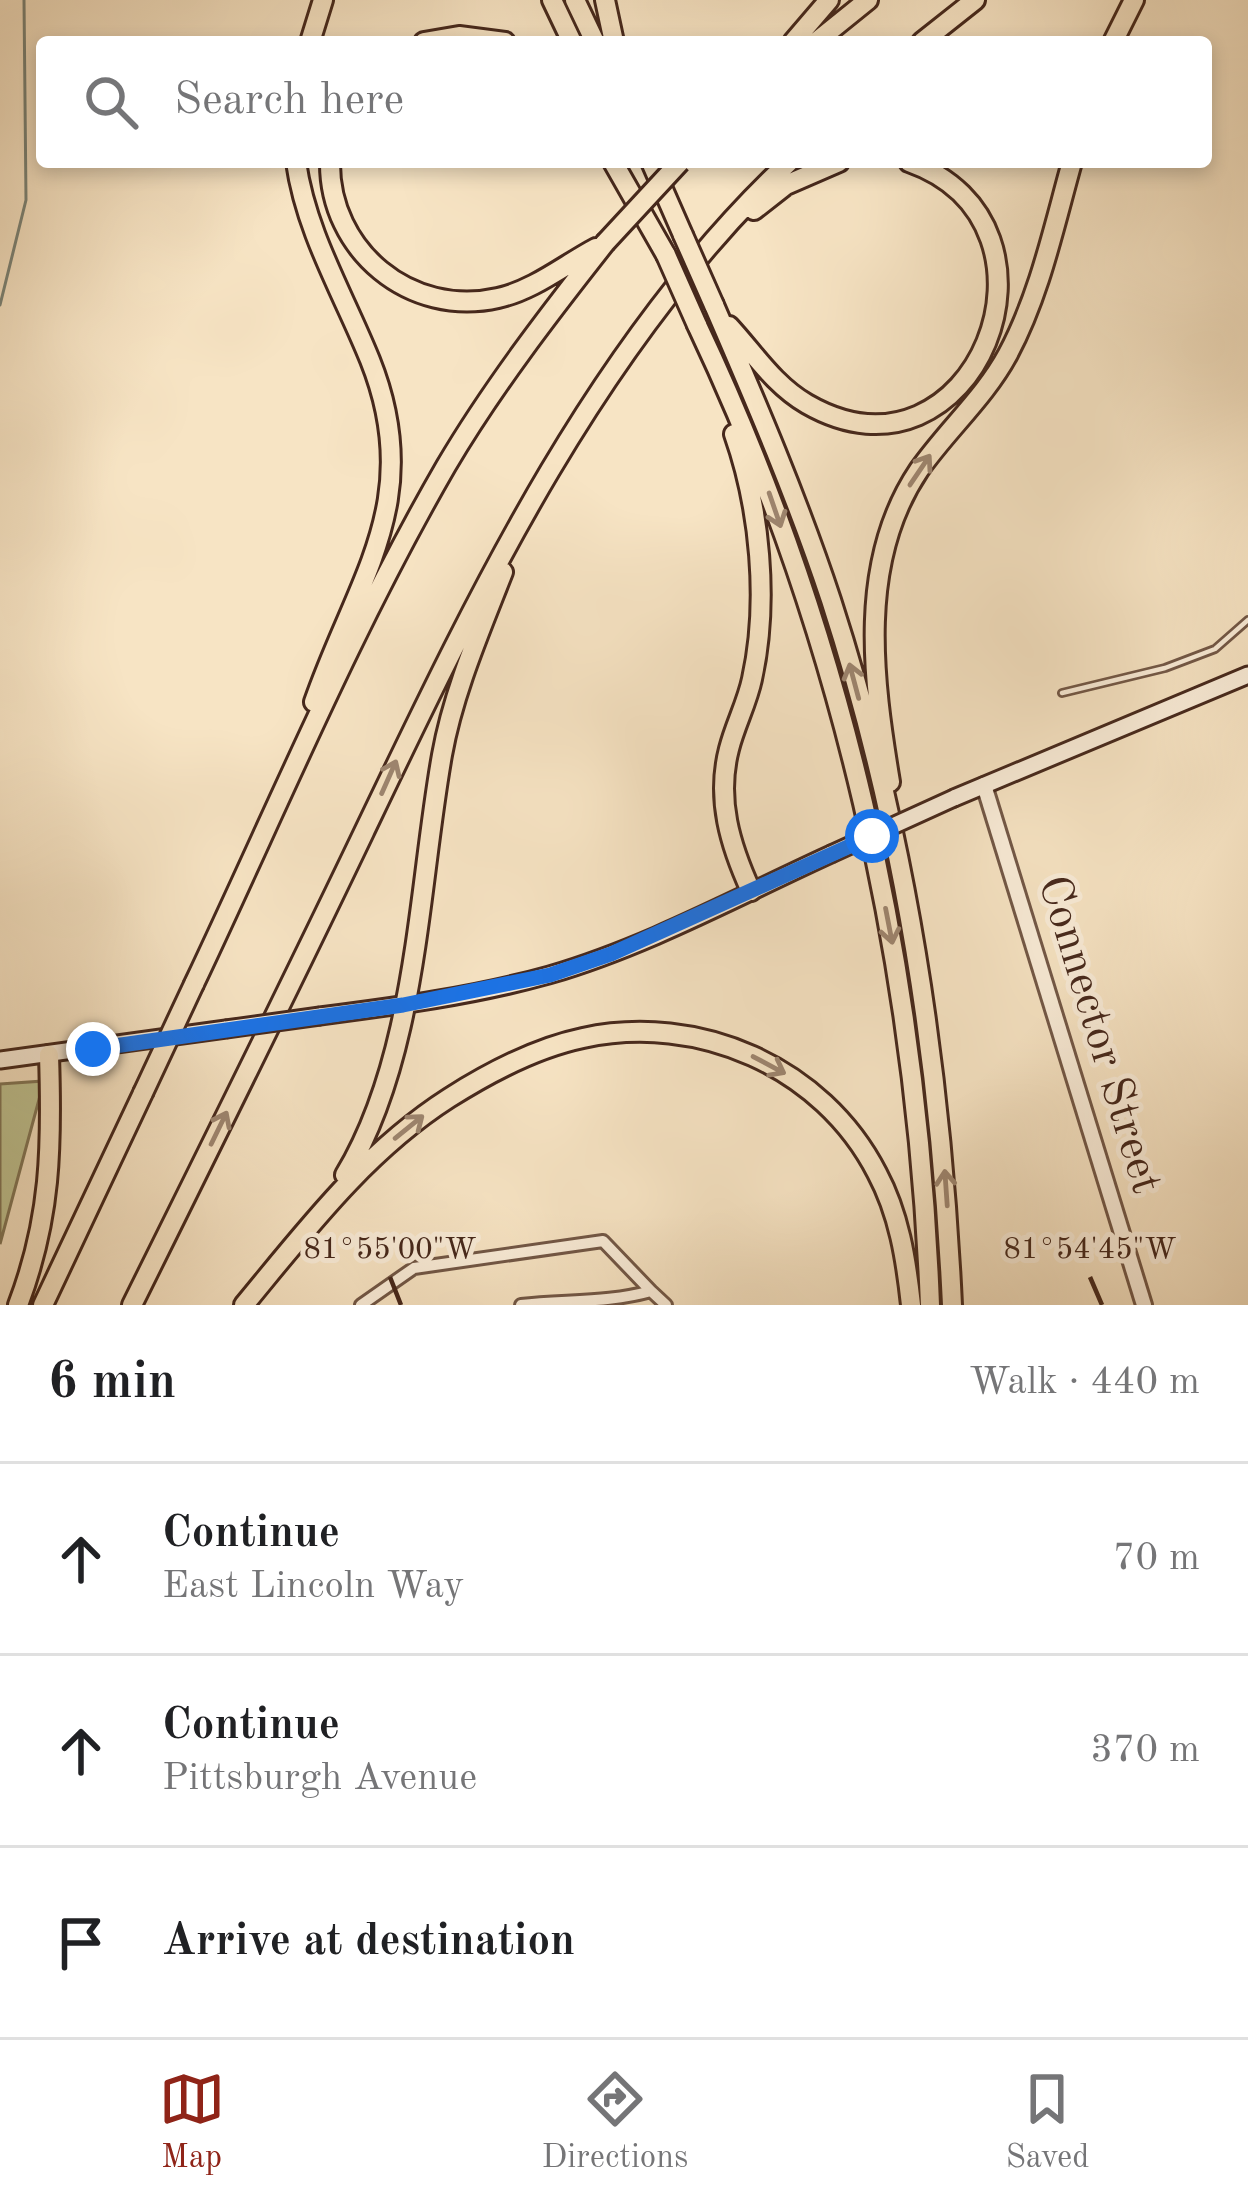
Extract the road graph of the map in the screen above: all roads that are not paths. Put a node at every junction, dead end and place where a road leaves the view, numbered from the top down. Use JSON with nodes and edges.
{"nodes":[{"id":1,"x":322,"y":0,"type":"edge"},
{"id":2,"x":552,"y":0,"type":"edge"},
{"id":3,"x":575,"y":0,"type":"edge"},
{"id":4,"x":605,"y":0,"type":"edge"},
{"id":5,"x":829,"y":0,"type":"edge"},
{"id":6,"x":868,"y":0,"type":"edge"},
{"id":7,"x":975,"y":0,"type":"edge"},
{"id":8,"x":1134,"y":0,"type":"edge"},
{"id":9,"x":312,"y":36,"type":"edge"},
{"id":10,"x":569,"y":36,"type":"edge"},
{"id":11,"x":592,"y":36,"type":"edge"},
{"id":12,"x":613,"y":36,"type":"edge"},
{"id":13,"x":799,"y":36,"type":"edge"},
{"id":14,"x":823,"y":36,"type":"edge"},
{"id":15,"x":930,"y":36,"type":"edge"},
{"id":16,"x":1116,"y":36,"type":"edge"},
{"id":17,"x":298,"y":168,"type":"edge"},
{"id":18,"x":330,"y":168,"type":"edge"},
{"id":19,"x":616,"y":168,"type":"edge"},
{"id":20,"x":629,"y":168,"type":"edge"},
{"id":21,"x":654,"y":168,"type":"edge"},
{"id":22,"x":674,"y":168,"type":"edge"},
{"id":23,"x":783,"y":168,"type":"edge"},
{"id":24,"x":825,"y":168,"type":"edge"},
{"id":25,"x":923,"y":168,"type":"edge"},
{"id":26,"x":1070,"y":168,"type":"edge"},
{"id":27,"x":724,"y":227,"type":"junction"},
{"id":28,"x":605,"y":243,"type":"junction"},
{"id":29,"x":666,"y":254,"type":"junction"},
{"id":30,"x":715,"y":309,"type":"junction"},
{"id":31,"x":709,"y":350,"type":"junction"},
{"id":32,"x":552,"y":467,"type":"junction"},
{"id":33,"x":1248,"y":620,"type":"edge"},
{"id":34,"x":1248,"y":675,"type":"edge"},
{"id":35,"x":1062,"y":693,"type":"dead end"},
{"id":36,"x":984,"y":785,"type":"junction"},
{"id":37,"x":276,"y":813,"type":"junction"},
{"id":38,"x":751,"y":891,"type":"junction"},
{"id":39,"x":403,"y":1005,"type":"junction"},
{"id":40,"x":49,"y":1055,"type":"junction"},
{"id":41,"x":0,"y":1060,"type":"edge"},
{"id":42,"x":940,"y":1118,"type":"junction"},
{"id":43,"x":300,"y":1237,"type":"junction"},
{"id":44,"x":651,"y":1291,"type":"junction"},
{"id":45,"x":18,"y":1305,"type":"edge"},
{"id":46,"x":43,"y":1305,"type":"edge"},
{"id":47,"x":131,"y":1305,"type":"edge"},
{"id":48,"x":244,"y":1305,"type":"edge"},
{"id":49,"x":362,"y":1305,"type":"edge"},
{"id":50,"x":521,"y":1305,"type":"edge"},
{"id":51,"x":666,"y":1305,"type":"edge"},
{"id":52,"x":911,"y":1305,"type":"edge"},
{"id":53,"x":930,"y":1305,"type":"edge"},
{"id":54,"x":952,"y":1305,"type":"edge"},
{"id":55,"x":1144,"y":1305,"type":"edge"}],
"edges":[{"from":1,"to":9,"type":"highway"},
{"from":2,"to":10,"type":"highway"},
{"from":3,"to":11,"type":"highway"},
{"from":4,"to":12,"type":"highway"},
{"from":5,"to":13,"type":"highway"},
{"from":6,"to":14,"type":"highway"},
{"from":7,"to":15,"type":"highway"},
{"from":8,"to":16,"type":"highway"},
{"from":17,"to":37,"type":"highway"},
{"from":18,"to":28,"type":"highway"},
{"from":19,"to":29,"type":"highway"},
{"from":20,"to":29,"type":"highway"},
{"from":21,"to":30,"type":"highway","bridge":true},
{"from":22,"to":28,"type":"highway","bridge":true},
{"from":23,"to":27,"type":"highway"},
{"from":24,"to":27,"type":"highway"},
{"from":25,"to":30,"type":"highway"},
{"from":42,"to":26,"type":"highway","one_way":true},
{"from":27,"to":32,"type":"highway"},
{"from":28,"to":37,"type":"highway"},
{"from":29,"to":31,"type":"highway","bridge":true},
{"from":42,"to":30,"type":"highway","one_way":true},
{"from":31,"to":38,"type":"highway"},
{"from":31,"to":53,"type":"highway","one_way":true},
{"from":32,"to":39,"type":"highway"},
{"from":47,"to":32,"type":"highway","one_way":true},
{"from":33,"to":35,"type":"lane"},
{"from":34,"to":36,"type":"main road"},
{"from":36,"to":38,"type":"main road","bridge":true},
{"from":36,"to":55,"type":"street","name":"Connector Street"},
{"from":37,"to":46,"type":"highway","bridge":true},
{"from":38,"to":39,"type":"main road"},
{"from":39,"to":40,"type":"main road","bridge":true},
{"from":39,"to":43,"type":"highway"},
{"from":40,"to":41,"type":"main road"},
{"from":40,"to":45,"type":"highway"},
{"from":54,"to":42,"type":"highway","one_way":true},
{"from":43,"to":48,"type":"highway"},
{"from":43,"to":52,"type":"highway","one_way":true},
{"from":44,"to":49,"type":"street"},
{"from":44,"to":50,"type":"street"},
{"from":44,"to":51,"type":"street"}]}
